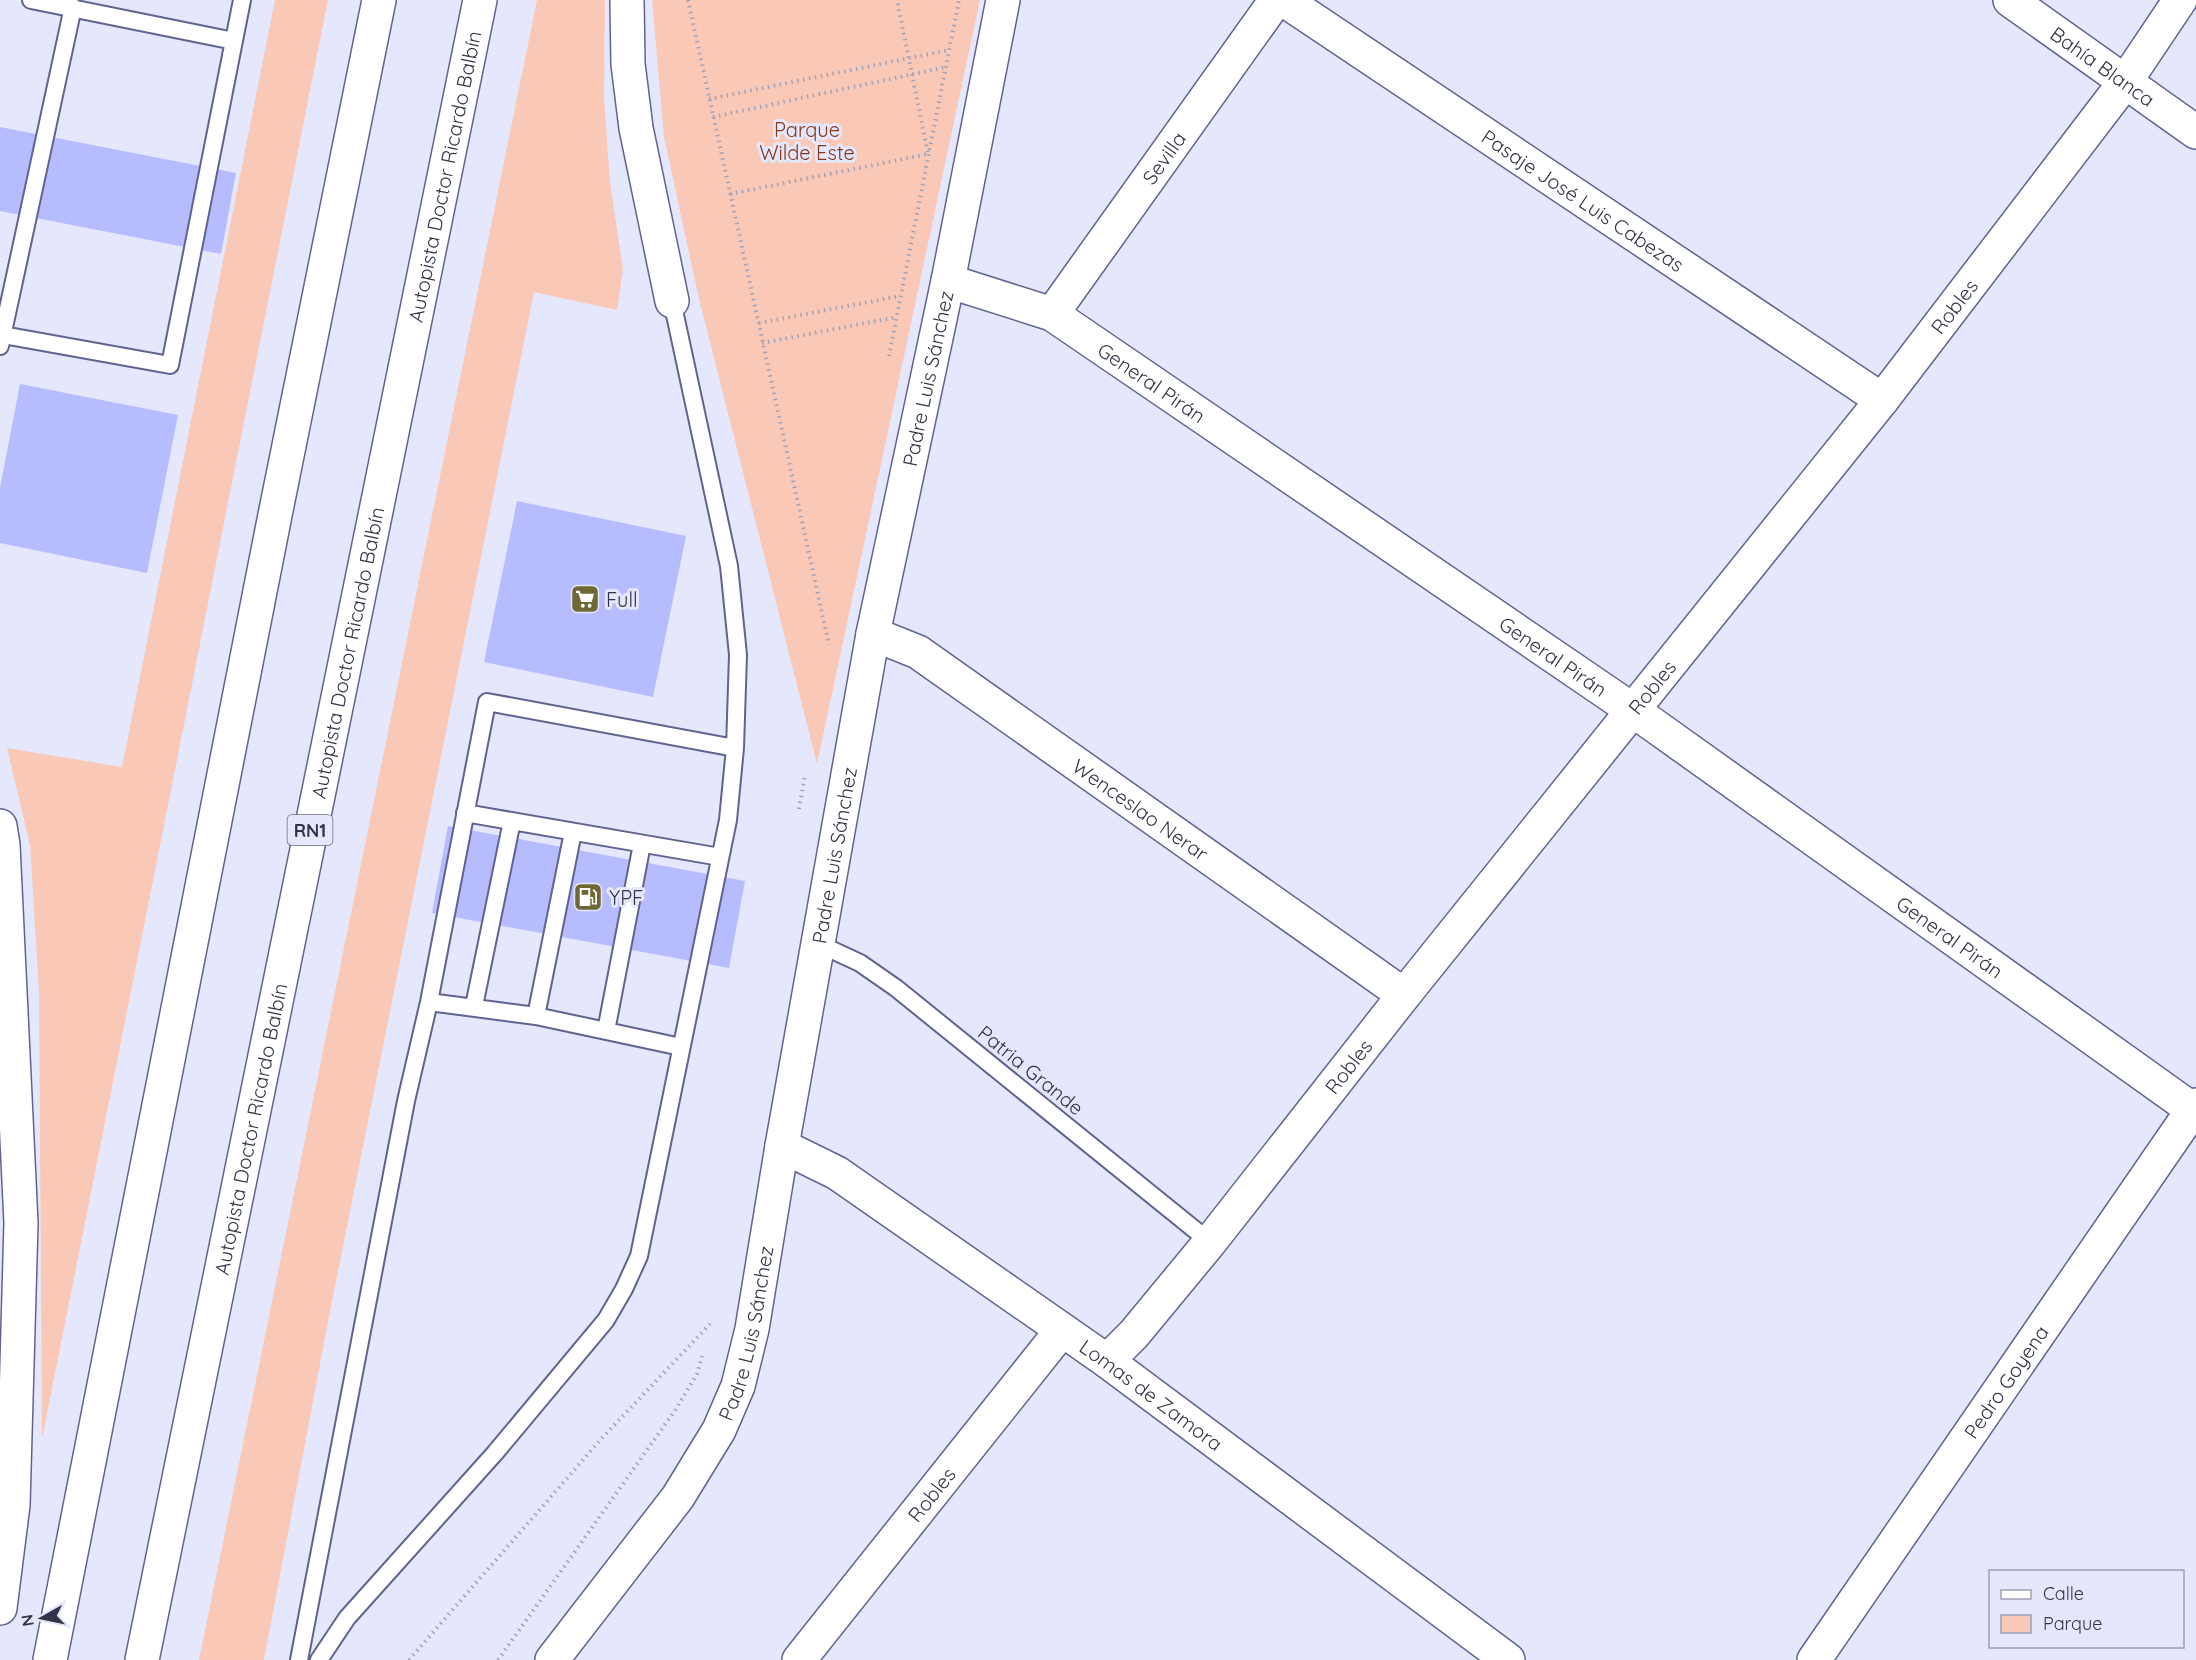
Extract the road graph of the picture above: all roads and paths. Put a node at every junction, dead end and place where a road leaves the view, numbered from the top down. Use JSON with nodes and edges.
{"nodes":[{"id":1,"x":31,"y":0,"type":"edge"},
{"id":2,"x":242,"y":0,"type":"edge"},
{"id":3,"x":379,"y":0,"type":"edge"},
{"id":4,"x":480,"y":0,"type":"edge"},
{"id":5,"x":627,"y":0,"type":"edge"},
{"id":6,"x":688,"y":0,"type":"edge"},
{"id":7,"x":897,"y":0,"type":"edge"},
{"id":8,"x":958,"y":0,"type":"edge"},
{"id":9,"x":1003,"y":0,"type":"edge"},
{"id":10,"x":1276,"y":0,"type":"edge"},
{"id":11,"x":1284,"y":0,"type":"edge"},
{"id":12,"x":2010,"y":0,"type":"edge"},
{"id":13,"x":2180,"y":0,"type":"edge"},
{"id":14,"x":74,"y":7,"type":"junction"},
{"id":15,"x":234,"y":41,"type":"junction"},
{"id":16,"x":949,"y":50,"type":"junction"},
{"id":17,"x":909,"y":58,"type":"junction"},
{"id":18,"x":946,"y":67,"type":"junction"},
{"id":19,"x":912,"y":75,"type":"junction"},
{"id":20,"x":2125,"y":82,"type":"junction"},
{"id":21,"x":709,"y":99,"type":"junction"},
{"id":22,"x":713,"y":117,"type":"junction"},
{"id":23,"x":2196,"y":132,"type":"edge"},
{"id":24,"x":928,"y":154,"type":"junction"},
{"id":25,"x":730,"y":194,"type":"junction"},
{"id":26,"x":948,"y":281,"type":"junction"},
{"id":27,"x":900,"y":296,"type":"junction"},
{"id":28,"x":672,"y":301,"type":"joint"},
{"id":29,"x":1052,"y":314,"type":"junction"},
{"id":30,"x":897,"y":317,"type":"junction"},
{"id":31,"x":759,"y":323,"type":"junction"},
{"id":32,"x":2,"y":341,"type":"edge"},
{"id":33,"x":762,"y":343,"type":"junction"},
{"id":34,"x":888,"y":363,"type":"dead end"},
{"id":35,"x":1882,"y":400,"type":"junction"},
{"id":36,"x":873,"y":634,"type":"junction"},
{"id":37,"x":833,"y":640,"type":"dead end"},
{"id":38,"x":1634,"y":711,"type":"junction"},
{"id":39,"x":735,"y":748,"type":"junction"},
{"id":40,"x":806,"y":772,"type":"dead end"},
{"id":41,"x":465,"y":813,"type":"junction"},
{"id":42,"x":798,"y":816,"type":"dead end"},
{"id":43,"x":512,"y":821,"type":"junction"},
{"id":44,"x":0,"y":826,"type":"edge"},
{"id":45,"x":573,"y":832,"type":"junction"},
{"id":46,"x":642,"y":844,"type":"junction"},
{"id":47,"x":720,"y":857,"type":"junction"},
{"id":48,"x":817,"y":943,"type":"junction"},
{"id":49,"x":1404,"y":995,"type":"junction"},
{"id":50,"x":429,"y":1002,"type":"junction"},
{"id":51,"x":474,"y":1006,"type":"junction"},
{"id":52,"x":536,"y":1016,"type":"junction"},
{"id":53,"x":606,"y":1031,"type":"junction"},
{"id":54,"x":681,"y":1047,"type":"junction"},
{"id":55,"x":2195,"y":1109,"type":"edge"},
{"id":56,"x":782,"y":1146,"type":"junction"},
{"id":57,"x":1210,"y":1242,"type":"junction"},
{"id":58,"x":1062,"y":1330,"type":"junction"},
{"id":59,"x":709,"y":1331,"type":"dead end"},
{"id":60,"x":705,"y":1347,"type":"dead end"},
{"id":61,"x":1107,"y":1361,"type":"junction"},
{"id":62,"x":0,"y":1608,"type":"edge"},
{"id":63,"x":50,"y":1660,"type":"edge"},
{"id":64,"x":142,"y":1660,"type":"edge"},
{"id":65,"x":298,"y":1660,"type":"edge"},
{"id":66,"x":319,"y":1660,"type":"edge"},
{"id":67,"x":409,"y":1660,"type":"edge"},
{"id":68,"x":498,"y":1660,"type":"edge"},
{"id":69,"x":552,"y":1660,"type":"edge"},
{"id":70,"x":799,"y":1660,"type":"edge"},
{"id":71,"x":1508,"y":1660,"type":"edge"},
{"id":72,"x":1814,"y":1660,"type":"edge"}],
"edges":[{"from":1,"to":14,"type":"lane"},
{"from":2,"to":15,"type":"lane"},
{"from":3,"to":63,"type":"main road"},
{"from":4,"to":64,"type":"main road","name":"Autopista Doctor Ricardo Balbín","number":"RN1"},
{"from":5,"to":28,"type":"main road"},
{"from":6,"to":21,"type":"path"},
{"from":7,"to":17,"type":"path"},
{"from":8,"to":16,"type":"path"},
{"from":9,"to":26,"type":"main road","name":"Padre Luis Sánchez"},
{"from":10,"to":29,"type":"main road","name":"Sevilla"},
{"from":11,"to":35,"type":"main road","name":"Pasaje José Luis Cabezas"},
{"from":12,"to":20,"type":"main road","name":"Bahía Blanca"},
{"from":13,"to":20,"type":"main road","name":"Robles"},
{"from":14,"to":15,"type":"lane"},
{"from":14,"to":32,"type":"lane"},
{"from":15,"to":32,"type":"lane"},
{"from":16,"to":17,"type":"path"},
{"from":16,"to":18,"type":"path"},
{"from":17,"to":19,"type":"path"},
{"from":17,"to":21,"type":"path"},
{"from":18,"to":19,"type":"path"},
{"from":18,"to":24,"type":"path"},
{"from":19,"to":22,"type":"path"},
{"from":19,"to":24,"type":"path"},
{"from":20,"to":23,"type":"main road","name":"Bahía Blanca"},
{"from":20,"to":35,"type":"main road","name":"Robles"},
{"from":21,"to":22,"type":"path"},
{"from":22,"to":25,"type":"path"},
{"from":24,"to":25,"type":"path"},
{"from":24,"to":27,"type":"path"},
{"from":25,"to":31,"type":"path"},
{"from":26,"to":29,"type":"main road","name":"General Pirán"},
{"from":26,"to":36,"type":"main road","name":"Padre Luis Sánchez"},
{"from":27,"to":30,"type":"path"},
{"from":27,"to":31,"type":"path"},
{"from":28,"to":39,"type":"lane"},
{"from":29,"to":38,"type":"main road","name":"General Pirán"},
{"from":30,"to":33,"type":"path"},
{"from":30,"to":34,"type":"path"},
{"from":31,"to":33,"type":"path"},
{"from":33,"to":37,"type":"path"},
{"from":35,"to":38,"type":"main road","name":"Robles"},
{"from":36,"to":48,"type":"main road","name":"Padre Luis Sánchez"},
{"from":36,"to":49,"type":"main road","name":"Wenceslao Nerar"},
{"from":38,"to":49,"type":"main road","name":"Robles"},
{"from":38,"to":55,"type":"main road","name":"General Pirán"},
{"from":39,"to":41,"type":"lane"},
{"from":39,"to":47,"type":"lane"},
{"from":40,"to":42,"type":"path"},
{"from":41,"to":43,"type":"lane"},
{"from":41,"to":50,"type":"lane"},
{"from":43,"to":45,"type":"lane"},
{"from":43,"to":51,"type":"lane"},
{"from":44,"to":62,"type":"main road"},
{"from":45,"to":46,"type":"lane"},
{"from":45,"to":52,"type":"lane"},
{"from":46,"to":47,"type":"lane"},
{"from":46,"to":53,"type":"lane"},
{"from":47,"to":54,"type":"lane"},
{"from":48,"to":56,"type":"main road","name":"Padre Luis Sánchez"},
{"from":48,"to":57,"type":"lane","name":"Patria Grande"},
{"from":49,"to":57,"type":"main road","name":"Robles"},
{"from":50,"to":51,"type":"lane"},
{"from":50,"to":65,"type":"lane"},
{"from":51,"to":52,"type":"lane"},
{"from":52,"to":53,"type":"lane"},
{"from":53,"to":54,"type":"lane"},
{"from":54,"to":66,"type":"lane"},
{"from":55,"to":72,"type":"main road","name":"Pedro Goyena"},
{"from":56,"to":58,"type":"main road","name":"Lomas de Zamora"},
{"from":56,"to":69,"type":"main road","name":"Padre Luis Sánchez"},
{"from":57,"to":61,"type":"main road","name":"Robles"},
{"from":58,"to":61,"type":"main road","name":"Lomas de Zamora"},
{"from":58,"to":70,"type":"main road","name":"Robles"},
{"from":59,"to":67,"type":"path"},
{"from":60,"to":68,"type":"path"},
{"from":61,"to":71,"type":"main road","name":"Lomas de Zamora"}]}
